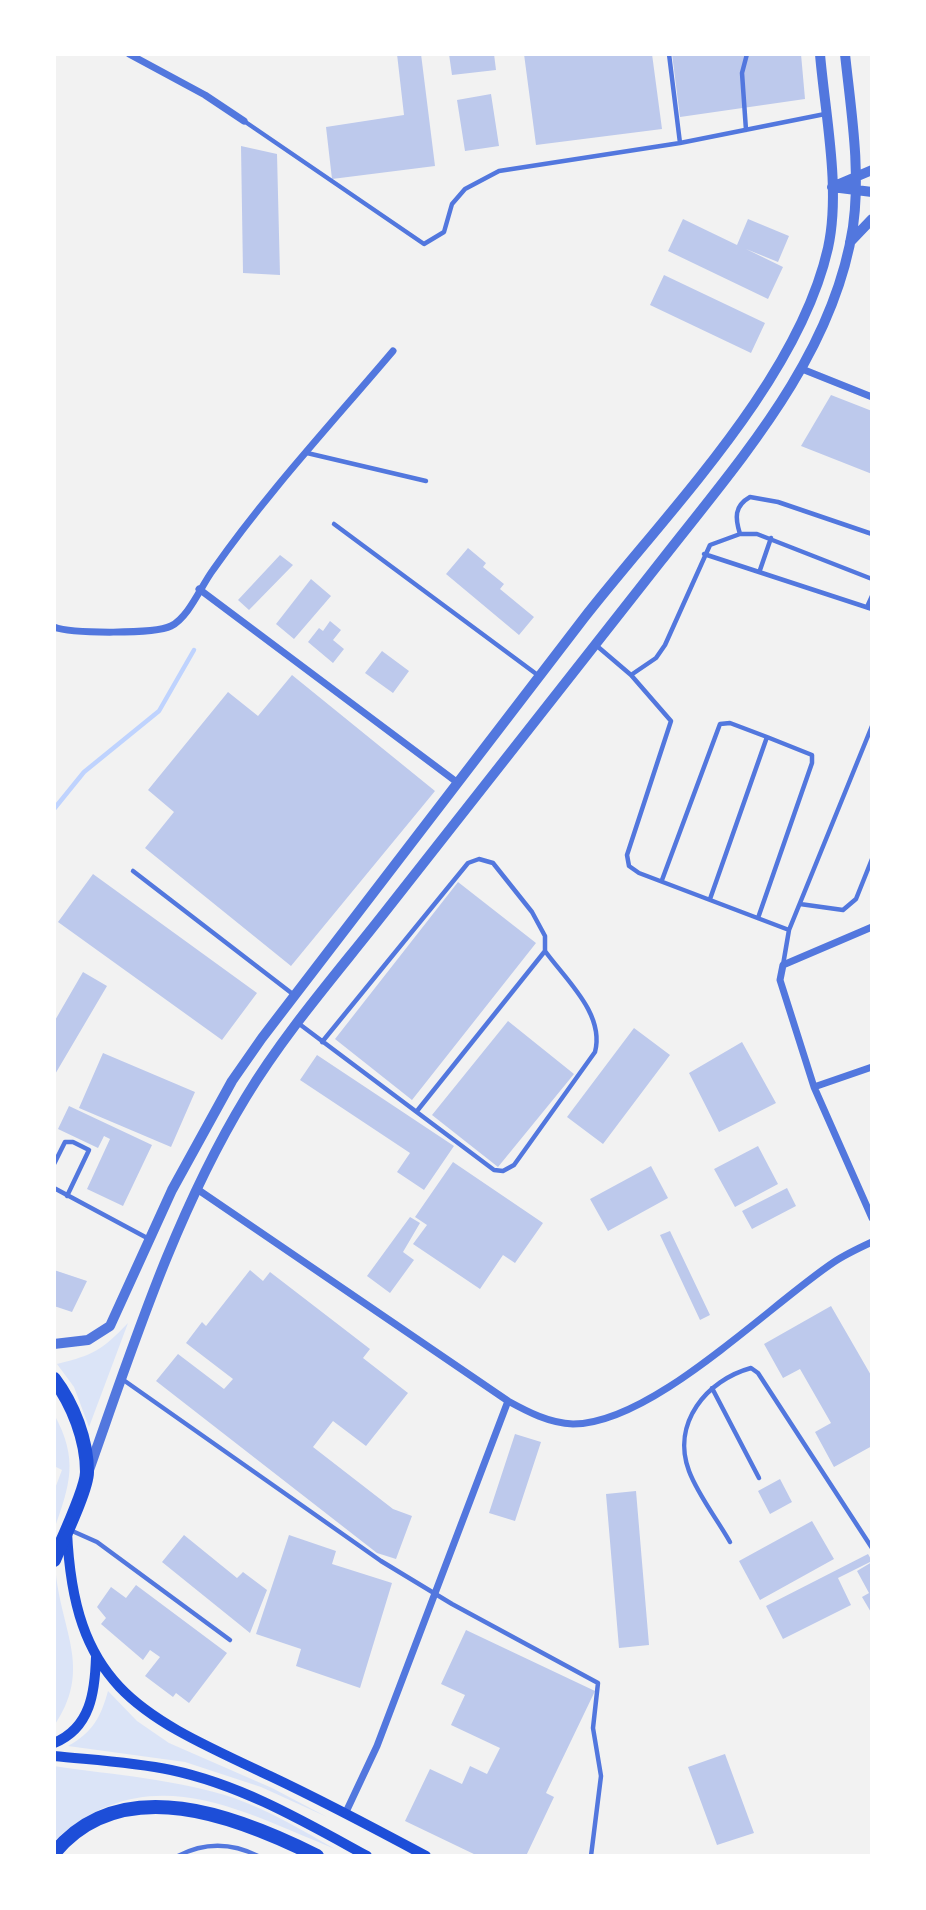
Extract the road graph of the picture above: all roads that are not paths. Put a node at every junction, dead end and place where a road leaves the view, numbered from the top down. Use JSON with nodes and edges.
{"nodes":[{"id":1,"x":129,"y":54,"type":"edge"},
{"id":2,"x":669,"y":54,"type":"edge"},
{"id":3,"x":747,"y":54,"type":"edge"},
{"id":4,"x":820,"y":54,"type":"edge"},
{"id":5,"x":845,"y":54,"type":"edge"},
{"id":6,"x":825,"y":114,"type":"junction"},
{"id":7,"x":244,"y":121,"type":"joint"},
{"id":8,"x":746,"y":130,"type":"junction"},
{"id":9,"x":680,"y":143,"type":"junction"},
{"id":10,"x":872,"y":170,"type":"edge"},
{"id":11,"x":857,"y":174,"type":"junction"},
{"id":12,"x":832,"y":187,"type":"junction"},
{"id":13,"x":854,"y":192,"type":"junction"},
{"id":14,"x":872,"y":192,"type":"edge"},
{"id":15,"x":872,"y":219,"type":"edge"},
{"id":16,"x":849,"y":242,"type":"junction"},
{"id":17,"x":393,"y":351,"type":"dead end"},
{"id":18,"x":802,"y":369,"type":"junction"},
{"id":19,"x":872,"y":397,"type":"edge"},
{"id":20,"x":307,"y":453,"type":"junction"},
{"id":21,"x":426,"y":481,"type":"dead end"},
{"id":22,"x":334,"y":524,"type":"dead end"},
{"id":23,"x":740,"y":534,"type":"junction"},
{"id":24,"x":872,"y":534,"type":"edge"},
{"id":25,"x":771,"y":538,"type":"junction"},
{"id":26,"x":705,"y":554,"type":"junction"},
{"id":27,"x":760,"y":570,"type":"junction"},
{"id":28,"x":872,"y":579,"type":"edge"},
{"id":29,"x":199,"y":589,"type":"junction"},
{"id":30,"x":872,"y":596,"type":"edge"},
{"id":31,"x":869,"y":608,"type":"edge"},
{"id":32,"x":54,"y":627,"type":"edge"},
{"id":33,"x":597,"y":646,"type":"junction"},
{"id":34,"x":631,"y":675,"type":"junction"},
{"id":35,"x":539,"y":676,"type":"junction"},
{"id":36,"x":872,"y":726,"type":"edge"},
{"id":37,"x":766,"y":737,"type":"junction"},
{"id":38,"x":458,"y":783,"type":"junction"},
{"id":39,"x":872,"y":859,"type":"edge"},
{"id":40,"x":133,"y":871,"type":"dead end"},
{"id":41,"x":662,"y":880,"type":"junction"},
{"id":42,"x":710,"y":899,"type":"junction"},
{"id":43,"x":800,"y":904,"type":"junction"},
{"id":44,"x":758,"y":918,"type":"junction"},
{"id":45,"x":872,"y":927,"type":"edge"},
{"id":46,"x":789,"y":930,"type":"junction"},
{"id":47,"x":545,"y":951,"type":"junction"},
{"id":48,"x":783,"y":965,"type":"junction"},
{"id":49,"x":295,"y":995,"type":"junction"},
{"id":50,"x":297,"y":1023,"type":"junction"},
{"id":51,"x":322,"y":1042,"type":"junction"},
{"id":52,"x":872,"y":1067,"type":"edge"},
{"id":53,"x":814,"y":1087,"type":"junction"},
{"id":54,"x":417,"y":1111,"type":"junction"},
{"id":55,"x":54,"y":1164,"type":"edge"},
{"id":56,"x":54,"y":1188,"type":"edge"},
{"id":57,"x":197,"y":1189,"type":"junction"},
{"id":58,"x":67,"y":1196,"type":"junction"},
{"id":59,"x":872,"y":1218,"type":"edge"},
{"id":60,"x":149,"y":1239,"type":"junction"},
{"id":61,"x":872,"y":1242,"type":"edge"},
{"id":62,"x":54,"y":1343,"type":"edge"},
{"id":63,"x":54,"y":1379,"type":"edge"},
{"id":64,"x":121,"y":1379,"type":"junction"},
{"id":65,"x":712,"y":1388,"type":"junction"},
{"id":66,"x":508,"y":1401,"type":"junction"},
{"id":67,"x":88,"y":1474,"type":"junction"},
{"id":68,"x":759,"y":1478,"type":"dead end"},
{"id":69,"x":67,"y":1529,"type":"junction"},
{"id":70,"x":730,"y":1542,"type":"dead end"},
{"id":71,"x":872,"y":1549,"type":"edge"},
{"id":72,"x":54,"y":1560,"type":"edge"},
{"id":73,"x":435,"y":1594,"type":"junction"},
{"id":74,"x":230,"y":1640,"type":"dead end"},
{"id":75,"x":96,"y":1657,"type":"junction"},
{"id":76,"x":54,"y":1743,"type":"edge"},
{"id":77,"x":54,"y":1756,"type":"edge"},
{"id":78,"x":346,"y":1812,"type":"junction"},
{"id":79,"x":54,"y":1853,"type":"edge"},
{"id":80,"x":178,"y":1856,"type":"edge"},
{"id":81,"x":258,"y":1856,"type":"edge"},
{"id":82,"x":317,"y":1856,"type":"edge"},
{"id":83,"x":368,"y":1856,"type":"edge"},
{"id":84,"x":426,"y":1856,"type":"edge"},
{"id":85,"x":591,"y":1856,"type":"edge"}],
"edges":[{"from":1,"to":7,"type":"street"},
{"from":2,"to":9,"type":"lane"},
{"from":3,"to":8,"type":"lane"},
{"from":4,"to":6,"type":"street"},
{"from":5,"to":11,"type":"street"},
{"from":6,"to":8,"type":"lane"},
{"from":6,"to":12,"type":"street"},
{"from":7,"to":9,"type":"lane"},
{"from":8,"to":9,"type":"lane"},
{"from":10,"to":11,"type":"street"},
{"from":11,"to":12,"type":"street"},
{"from":11,"to":13,"type":"street"},
{"from":12,"to":13,"type":"street"},
{"from":12,"to":35,"type":"street"},
{"from":13,"to":14,"type":"street"},
{"from":13,"to":16,"type":"street"},
{"from":15,"to":16,"type":"street"},
{"from":16,"to":18,"type":"street"},
{"from":17,"to":20,"type":"street"},
{"from":18,"to":19,"type":"street"},
{"from":18,"to":33,"type":"street"},
{"from":20,"to":21,"type":"lane"},
{"from":20,"to":29,"type":"street"},
{"from":22,"to":35,"type":"lane"},
{"from":23,"to":24,"type":"lane"},
{"from":23,"to":25,"type":"lane"},
{"from":23,"to":26,"type":"lane"},
{"from":25,"to":27,"type":"lane"},
{"from":25,"to":28,"type":"lane"},
{"from":26,"to":27,"type":"lane"},
{"from":26,"to":34,"type":"lane"},
{"from":27,"to":31,"type":"lane"},
{"from":29,"to":32,"type":"street"},
{"from":29,"to":38,"type":"street"},
{"from":30,"to":31,"type":"lane"},
{"from":33,"to":34,"type":"lane"},
{"from":33,"to":50,"type":"street"},
{"from":34,"to":41,"type":"lane"},
{"from":35,"to":38,"type":"street"},
{"from":36,"to":43,"type":"lane"},
{"from":37,"to":41,"type":"lane"},
{"from":37,"to":42,"type":"lane"},
{"from":37,"to":44,"type":"lane"},
{"from":38,"to":49,"type":"street"},
{"from":39,"to":43,"type":"lane"},
{"from":40,"to":49,"type":"lane"},
{"from":41,"to":42,"type":"lane"},
{"from":42,"to":44,"type":"lane"},
{"from":43,"to":46,"type":"lane"},
{"from":44,"to":46,"type":"lane"},
{"from":45,"to":48,"type":"street"},
{"from":46,"to":48,"type":"lane"},
{"from":47,"to":51,"type":"lane"},
{"from":47,"to":54,"type":"lane"},
{"from":47,"to":54,"type":"lane"},
{"from":48,"to":53,"type":"street"},
{"from":49,"to":60,"type":"street"},
{"from":50,"to":51,"type":"lane"},
{"from":50,"to":57,"type":"street"},
{"from":51,"to":54,"type":"lane"},
{"from":52,"to":53,"type":"street"},
{"from":53,"to":59,"type":"street"},
{"from":55,"to":58,"type":"lane"},
{"from":56,"to":58,"type":"lane"},
{"from":57,"to":64,"type":"street"},
{"from":57,"to":66,"type":"street"},
{"from":58,"to":60,"type":"lane"},
{"from":60,"to":62,"type":"street"},
{"from":61,"to":66,"type":"street"},
{"from":63,"to":67,"type":"highway"},
{"from":64,"to":67,"type":"street"},
{"from":64,"to":73,"type":"lane"},
{"from":65,"to":68,"type":"lane"},
{"from":65,"to":70,"type":"lane"},
{"from":65,"to":71,"type":"lane"},
{"from":66,"to":73,"type":"street"},
{"from":67,"to":69,"type":"highway"},
{"from":69,"to":72,"type":"highway"},
{"from":69,"to":74,"type":"lane"},
{"from":69,"to":75,"type":"main road"},
{"from":73,"to":78,"type":"street"},
{"from":73,"to":85,"type":"lane"},
{"from":75,"to":76,"type":"main road"},
{"from":75,"to":78,"type":"main road"},
{"from":77,"to":83,"type":"main road"},
{"from":78,"to":84,"type":"main road"},
{"from":79,"to":82,"type":"highway"},
{"from":80,"to":81,"type":"lane"}]}
